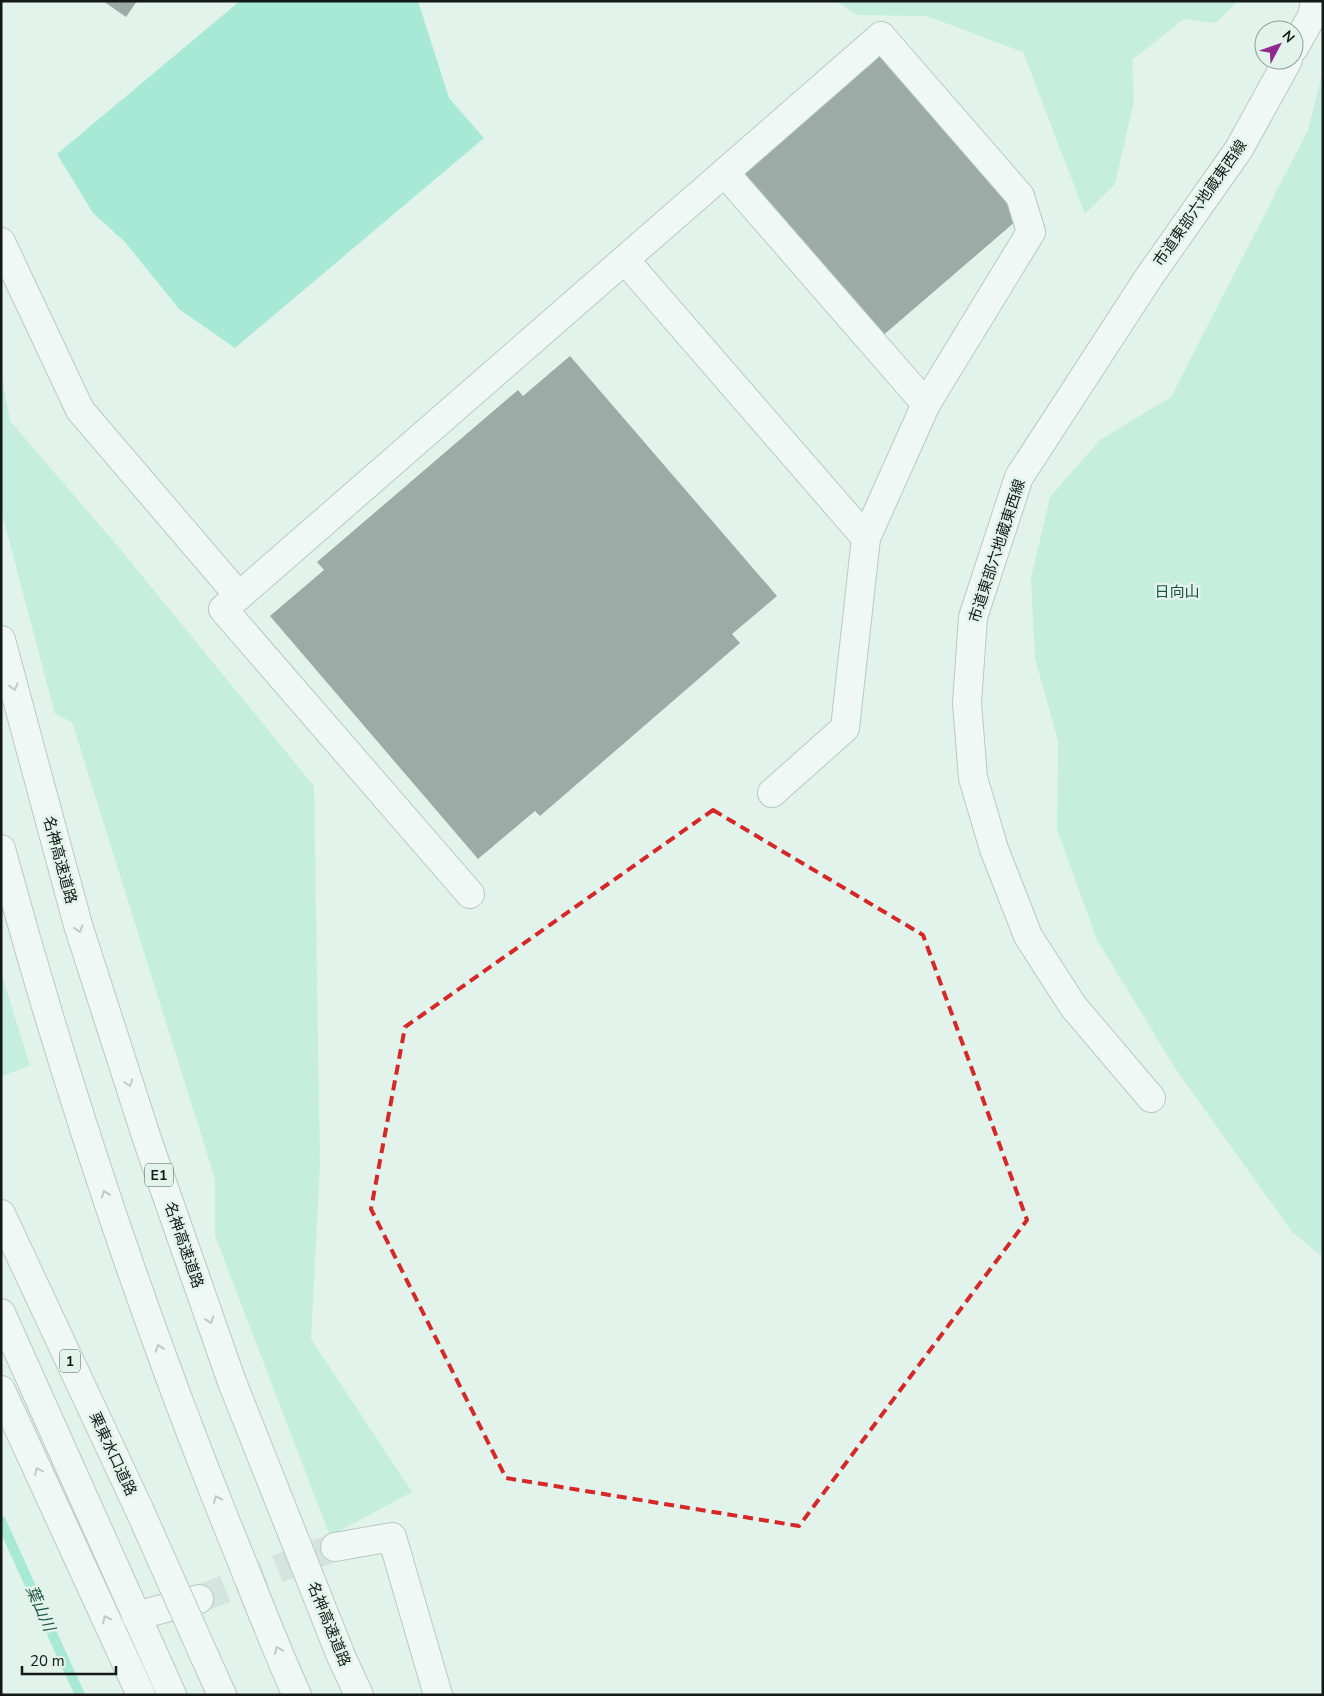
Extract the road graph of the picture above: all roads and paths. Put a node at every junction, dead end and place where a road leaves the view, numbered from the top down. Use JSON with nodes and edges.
{"nodes":[{"id":1,"x":1315,"y":1,"type":"edge"},
{"id":2,"x":1304,"y":30,"type":"edge"},
{"id":3,"x":1283,"y":70,"type":"edge"},
{"id":4,"x":725,"y":173,"type":"junction"},
{"id":5,"x":1,"y":242,"type":"edge"},
{"id":6,"x":625,"y":260,"type":"junction"},
{"id":7,"x":926,"y":404,"type":"junction"},
{"id":8,"x":866,"y":538,"type":"junction"},
{"id":9,"x":239,"y":596,"type":"junction"},
{"id":10,"x":1,"y":640,"type":"edge"},
{"id":11,"x":772,"y":793,"type":"dead end"},
{"id":12,"x":1,"y":849,"type":"edge"},
{"id":13,"x":470,"y":894,"type":"dead end"},
{"id":14,"x":1151,"y":1098,"type":"dead end"},
{"id":15,"x":1,"y":1214,"type":"edge"},
{"id":16,"x":1,"y":1313,"type":"edge"},
{"id":17,"x":1,"y":1390,"type":"edge"},
{"id":18,"x":335,"y":1547,"type":"tunnel mouth"},
{"id":19,"x":199,"y":1599,"type":"tunnel mouth"},
{"id":20,"x":136,"y":1616,"type":"junction"},
{"id":21,"x":141,"y":1695,"type":"edge"},
{"id":22,"x":172,"y":1695,"type":"edge"},
{"id":23,"x":222,"y":1695,"type":"edge"},
{"id":24,"x":297,"y":1695,"type":"edge"},
{"id":25,"x":359,"y":1695,"type":"edge"},
{"id":26,"x":438,"y":1695,"type":"edge"}],
"edges":[{"from":1,"to":2,"type":"main road"},
{"from":3,"to":14,"type":"main road","name":"市道東部六地蔵東西線"},
{"from":4,"to":6,"type":"main road"},
{"from":4,"to":7,"type":"main road"},
{"from":4,"to":7,"type":"main road"},
{"from":5,"to":9,"type":"main road"},
{"from":6,"to":8,"type":"main road"},
{"from":6,"to":9,"type":"main road"},
{"from":7,"to":8,"type":"main road"},
{"from":8,"to":11,"type":"main road"},
{"from":9,"to":13,"type":"main road"},
{"from":10,"to":25,"type":"main road","name":"名神高速道路","number":"E1","one_way":true},
{"from":24,"to":12,"type":"main road","one_way":true},
{"from":15,"to":23,"type":"main road","name":"栗東水口道路","number":"1","bridge":true},
{"from":16,"to":20,"type":"main road"},
{"from":21,"to":17,"type":"main road","one_way":true},
{"from":18,"to":26,"type":"main road"},
{"from":19,"to":20,"type":"main road"},
{"from":20,"to":22,"type":"main road"}]}
